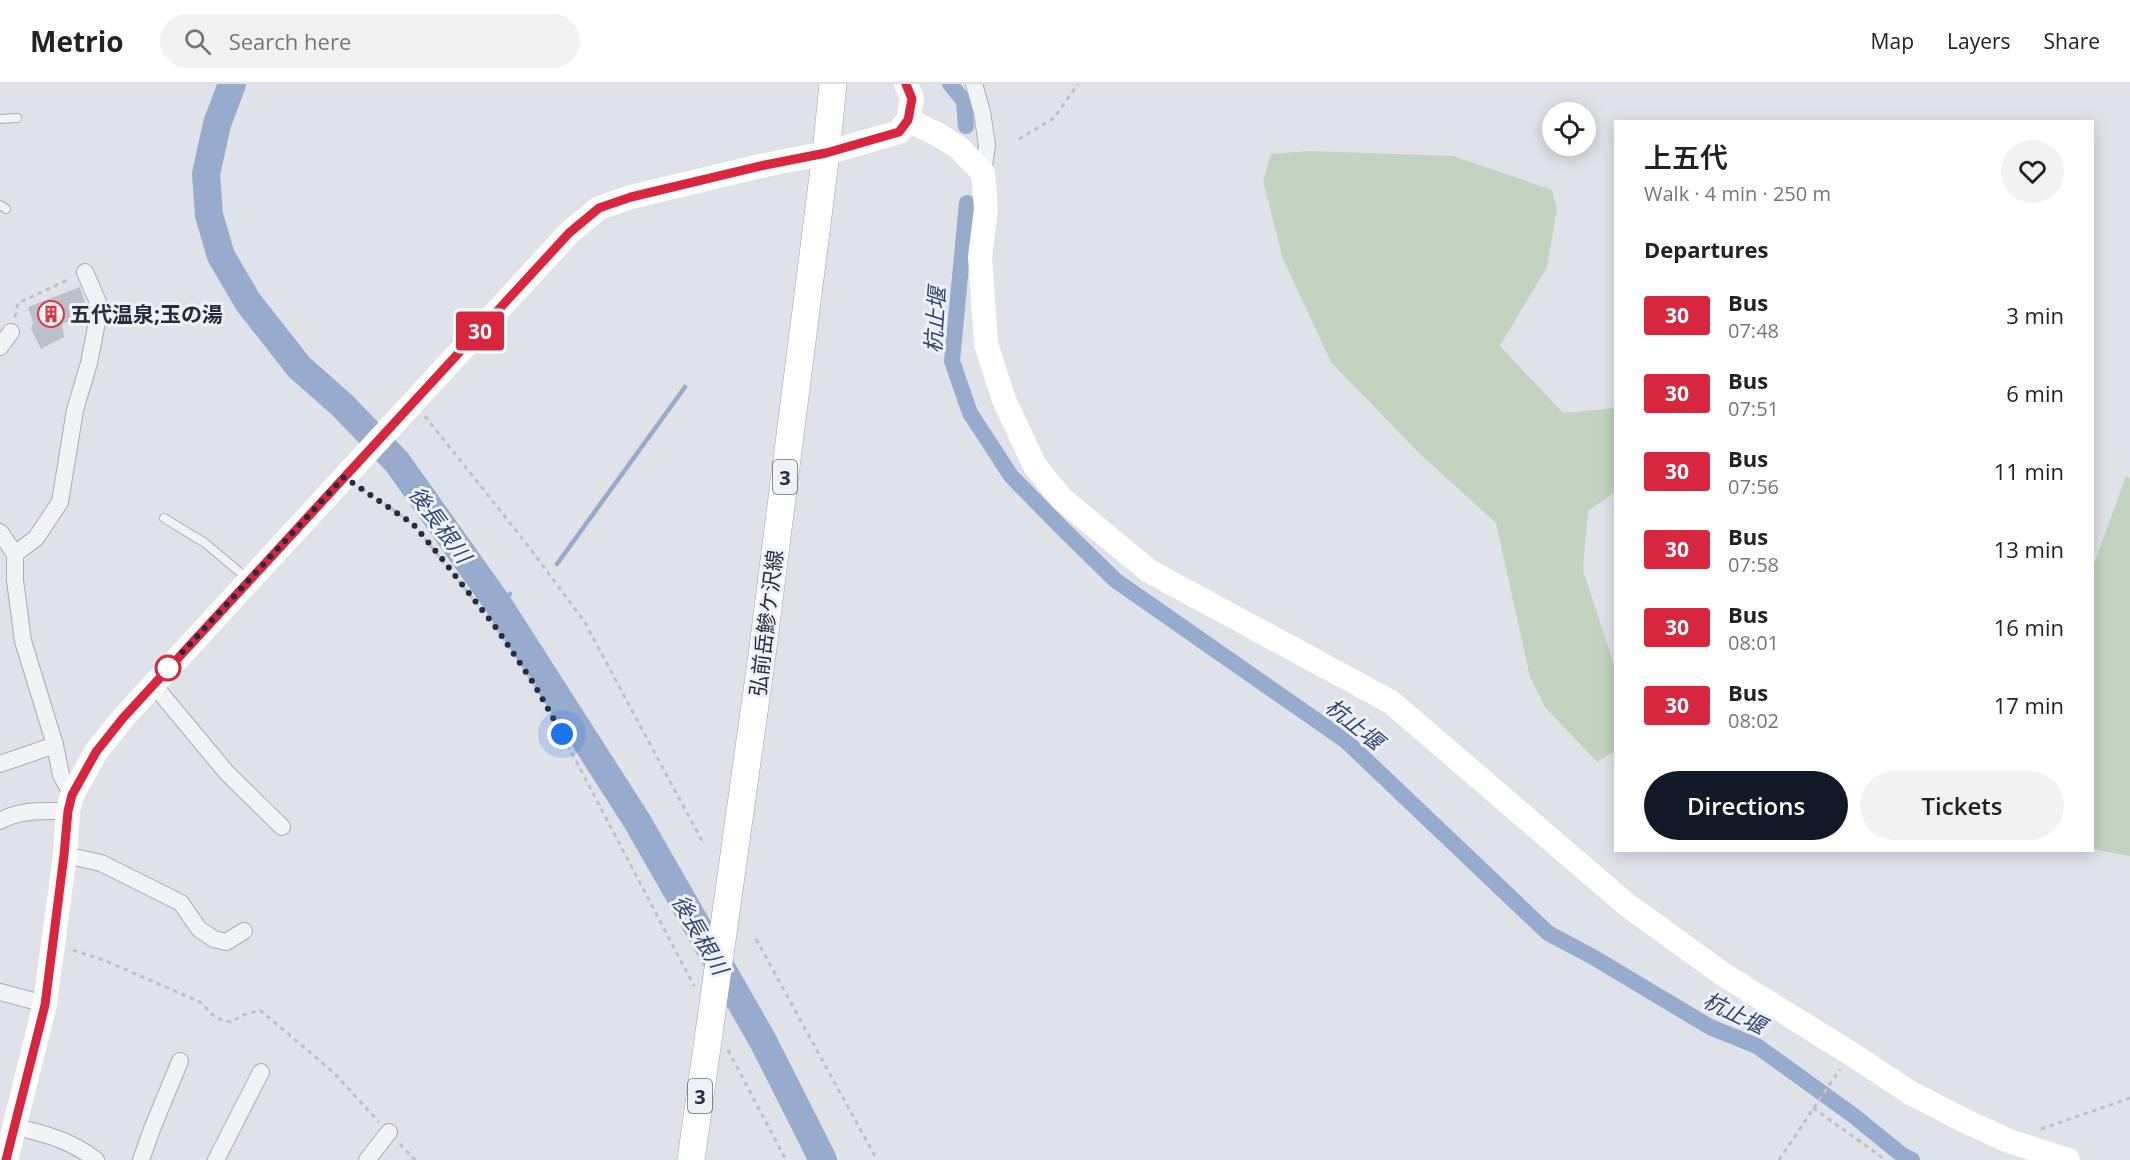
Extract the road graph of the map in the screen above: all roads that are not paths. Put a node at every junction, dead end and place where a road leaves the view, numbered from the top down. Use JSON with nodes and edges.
{"nodes":[{"id":1,"x":833,"y":84,"type":"edge"},
{"id":2,"x":906,"y":84,"type":"edge"},
{"id":3,"x":974,"y":84,"type":"edge"},
{"id":4,"x":17,"y":118,"type":"dead end"},
{"id":5,"x":0,"y":119,"type":"edge"},
{"id":6,"x":908,"y":120,"type":"junction"},
{"id":7,"x":826,"y":153,"type":"junction"},
{"id":8,"x":983,"y":172,"type":"junction"},
{"id":9,"x":85,"y":272,"type":"road end"},
{"id":10,"x":11,"y":332,"type":"road end"},
{"id":11,"x":0,"y":347,"type":"edge"},
{"id":12,"x":164,"y":518,"type":"dead end"},
{"id":13,"x":0,"y":532,"type":"edge"},
{"id":14,"x":15,"y":554,"type":"junction"},
{"id":15,"x":249,"y":580,"type":"junction"},
{"id":16,"x":153,"y":684,"type":"junction"},
{"id":17,"x":55,"y":746,"type":"junction"},
{"id":18,"x":0,"y":764,"type":"edge"},
{"id":19,"x":70,"y":803,"type":"junction"},
{"id":20,"x":0,"y":822,"type":"edge"},
{"id":21,"x":282,"y":827,"type":"dead end"},
{"id":22,"x":64,"y":855,"type":"junction"},
{"id":23,"x":244,"y":931,"type":"dead end"},
{"id":24,"x":0,"y":992,"type":"edge"},
{"id":25,"x":45,"y":1005,"type":"junction"},
{"id":26,"x":180,"y":1061,"type":"dead end"},
{"id":27,"x":261,"y":1072,"type":"dead end"},
{"id":28,"x":15,"y":1127,"type":"junction"},
{"id":29,"x":389,"y":1132,"type":"road end"},
{"id":30,"x":6,"y":1160,"type":"edge"},
{"id":31,"x":96,"y":1160,"type":"edge"},
{"id":32,"x":141,"y":1160,"type":"edge"},
{"id":33,"x":216,"y":1160,"type":"edge"},
{"id":34,"x":367,"y":1160,"type":"edge"},
{"id":35,"x":691,"y":1160,"type":"edge"},
{"id":36,"x":2068,"y":1160,"type":"edge"}],
"edges":[{"from":1,"to":7,"type":"main road","name":"弘前岳鰺ケ沢線","number":"3"},
{"from":2,"to":6,"type":"street"},
{"from":3,"to":8,"type":"street"},
{"from":4,"to":5,"type":"lane"},
{"from":6,"to":7,"type":"street"},
{"from":6,"to":8,"type":"street"},
{"from":7,"to":15,"type":"street"},
{"from":7,"to":35,"type":"main road","name":"弘前岳鰺ケ沢線","number":"3","bridge":true},
{"from":8,"to":36,"type":"street"},
{"from":9,"to":14,"type":"street"},
{"from":10,"to":11,"type":"street"},
{"from":12,"to":15,"type":"lane"},
{"from":13,"to":14,"type":"street"},
{"from":14,"to":17,"type":"street"},
{"from":15,"to":16,"type":"street"},
{"from":16,"to":19,"type":"street"},
{"from":16,"to":21,"type":"street"},
{"from":17,"to":18,"type":"street"},
{"from":17,"to":19,"type":"street"},
{"from":19,"to":20,"type":"street"},
{"from":19,"to":22,"type":"street"},
{"from":22,"to":23,"type":"street"},
{"from":22,"to":25,"type":"street"},
{"from":24,"to":25,"type":"street"},
{"from":25,"to":28,"type":"street"},
{"from":26,"to":32,"type":"street"},
{"from":27,"to":33,"type":"street"},
{"from":28,"to":30,"type":"street"},
{"from":28,"to":31,"type":"street"},
{"from":29,"to":34,"type":"street"}]}
